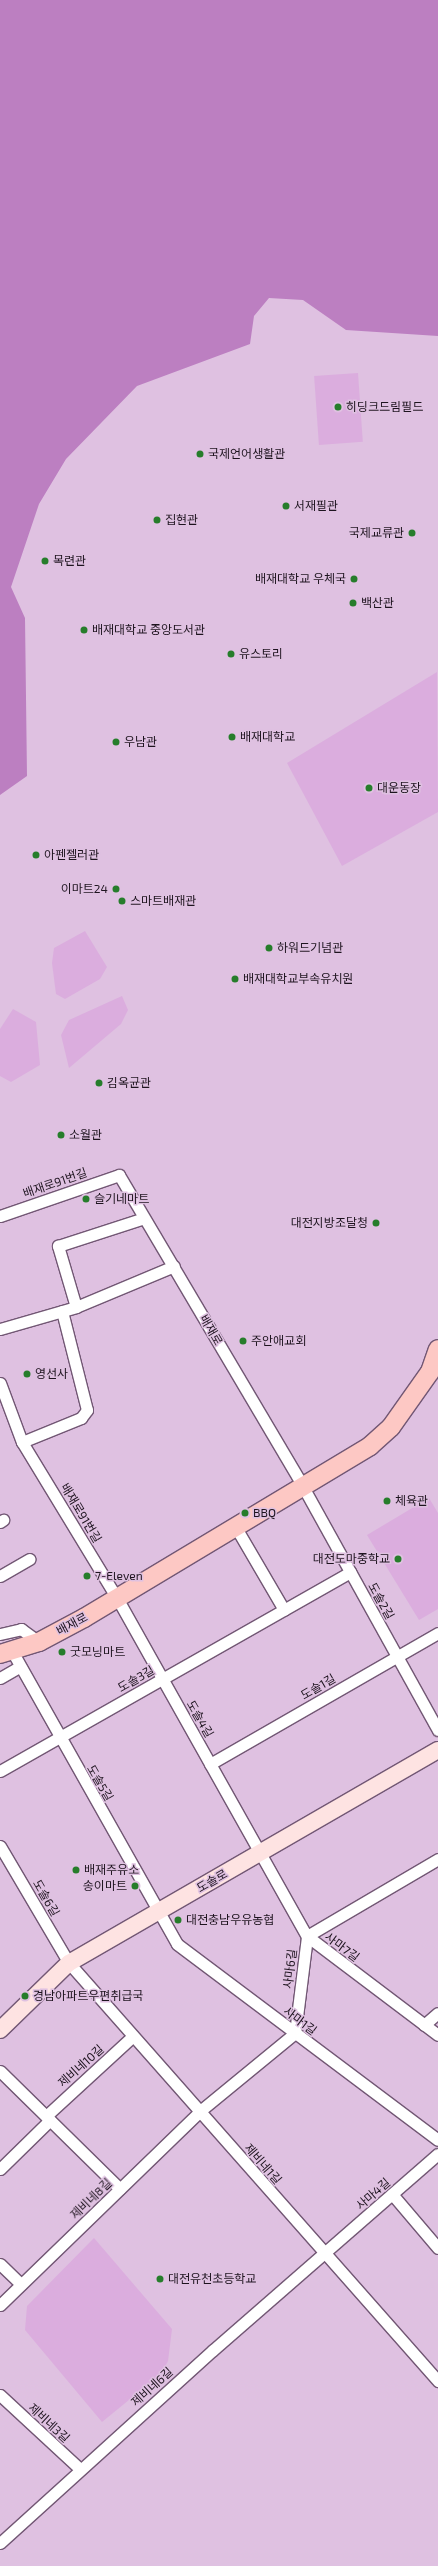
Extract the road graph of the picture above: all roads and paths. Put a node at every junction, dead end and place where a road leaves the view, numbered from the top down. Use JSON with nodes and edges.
{"nodes":[{"id":1,"x":119,"y":1175,"type":"joint"},
{"id":2,"x":0,"y":1216,"type":"edge"},
{"id":3,"x":144,"y":1218,"type":"junction"},
{"id":4,"x":174,"y":1266,"type":"junction"},
{"id":5,"x":76,"y":1307,"type":"junction"},
{"id":6,"x":62,"y":1311,"type":"junction"},
{"id":7,"x":0,"y":1329,"type":"edge"},
{"id":8,"x":438,"y":1349,"type":"edge"},
{"id":9,"x":434,"y":1370,"type":"edge"},
{"id":10,"x":0,"y":1383,"type":"edge"},
{"id":11,"x":22,"y":1442,"type":"junction"},
{"id":12,"x":302,"y":1485,"type":"junction"},
{"id":13,"x":235,"y":1526,"type":"junction"},
{"id":14,"x":28,"y":1560,"type":"dead end"},
{"id":15,"x":350,"y":1572,"type":"junction"},
{"id":16,"x":1,"y":1574,"type":"edge"},
{"id":17,"x":117,"y":1598,"type":"junction"},
{"id":18,"x":284,"y":1610,"type":"junction"},
{"id":19,"x":438,"y":1633,"type":"edge"},
{"id":20,"x":0,"y":1634,"type":"edge"},
{"id":21,"x":39,"y":1642,"type":"junction"},
{"id":22,"x":6,"y":1652,"type":"edge"},
{"id":23,"x":397,"y":1656,"type":"junction"},
{"id":24,"x":19,"y":1667,"type":"junction"},
{"id":25,"x":0,"y":1678,"type":"edge"},
{"id":26,"x":162,"y":1679,"type":"junction"},
{"id":27,"x":438,"y":1730,"type":"edge"},
{"id":28,"x":59,"y":1739,"type":"junction"},
{"id":29,"x":438,"y":1750,"type":"edge"},
{"id":30,"x":210,"y":1764,"type":"junction"},
{"id":31,"x":0,"y":1771,"type":"edge"},
{"id":32,"x":0,"y":1846,"type":"edge"},
{"id":33,"x":260,"y":1853,"type":"junction"},
{"id":34,"x":438,"y":1859,"type":"edge"},
{"id":35,"x":159,"y":1912,"type":"junction"},
{"id":36,"x":307,"y":1936,"type":"junction"},
{"id":37,"x":69,"y":1964,"type":"junction"},
{"id":38,"x":438,"y":2013,"type":"edge"},
{"id":39,"x":424,"y":2025,"type":"junction"},
{"id":40,"x":0,"y":2030,"type":"edge"},
{"id":41,"x":295,"y":2033,"type":"junction"},
{"id":42,"x":133,"y":2036,"type":"junction"},
{"id":43,"x":438,"y":2036,"type":"edge"},
{"id":44,"x":0,"y":2071,"type":"edge"},
{"id":45,"x":200,"y":2111,"type":"junction"},
{"id":46,"x":48,"y":2118,"type":"junction"},
{"id":47,"x":438,"y":2140,"type":"edge"},
{"id":48,"x":438,"y":2154,"type":"edge"},
{"id":49,"x":0,"y":2169,"type":"edge"},
{"id":50,"x":120,"y":2189,"type":"junction"},
{"id":51,"x":392,"y":2194,"type":"junction"},
{"id":52,"x":438,"y":2248,"type":"edge"},
{"id":53,"x":325,"y":2253,"type":"junction"},
{"id":54,"x":0,"y":2264,"type":"edge"},
{"id":55,"x":21,"y":2284,"type":"junction"},
{"id":56,"x":0,"y":2305,"type":"edge"},
{"id":57,"x":438,"y":2381,"type":"edge"},
{"id":58,"x":0,"y":2395,"type":"edge"},
{"id":59,"x":80,"y":2469,"type":"junction"},
{"id":60,"x":5,"y":2531,"type":"edge"},
{"id":61,"x":0,"y":2543,"type":"edge"}],
"edges":[{"from":1,"to":2,"type":"street","name":"배재로91번길"},
{"from":1,"to":3,"type":"street","name":"배재로"},
{"from":3,"to":4,"type":"street","name":"배재로"},
{"from":3,"to":5,"type":"street"},
{"from":4,"to":5,"type":"street"},
{"from":4,"to":12,"type":"street","name":"배재로"},
{"from":5,"to":6,"type":"street"},
{"from":6,"to":7,"type":"street"},
{"from":6,"to":11,"type":"street"},
{"from":8,"to":9,"type":"main road","name":"배재로"},
{"from":9,"to":12,"type":"main road","name":"배재로"},
{"from":10,"to":11,"type":"street","name":"배재로91번길"},
{"from":11,"to":17,"type":"street","name":"배재로91번길"},
{"from":12,"to":13,"type":"main road","name":"배재로"},
{"from":12,"to":15,"type":"street","name":"도솔2길"},
{"from":13,"to":17,"type":"main road","name":"배재로"},
{"from":13,"to":18,"type":"street"},
{"from":14,"to":16,"type":"street"},
{"from":15,"to":18,"type":"street","name":"도솔3길"},
{"from":15,"to":23,"type":"street","name":"도솔2길"},
{"from":17,"to":21,"type":"main road","name":"배재로"},
{"from":17,"to":26,"type":"street","name":"도솔4길"},
{"from":18,"to":26,"type":"street","name":"도솔3길"},
{"from":19,"to":23,"type":"street","name":"도솔1길"},
{"from":20,"to":21,"type":"street"},
{"from":21,"to":22,"type":"main road","name":"배재로"},
{"from":22,"to":24,"type":"street","name":"도솔5길"},
{"from":23,"to":27,"type":"street","name":"도솔2길"},
{"from":23,"to":30,"type":"street","name":"도솔1길"},
{"from":24,"to":25,"type":"street"},
{"from":24,"to":28,"type":"street","name":"도솔5길"},
{"from":26,"to":28,"type":"street","name":"도솔3길"},
{"from":26,"to":30,"type":"street","name":"도솔4길"},
{"from":28,"to":31,"type":"street","name":"도솔3길"},
{"from":28,"to":35,"type":"street","name":"도솔5길"},
{"from":29,"to":33,"type":"street","name":"도솔로"},
{"from":30,"to":33,"type":"street","name":"도솔4길"},
{"from":32,"to":37,"type":"street","name":"도솔6길"},
{"from":33,"to":35,"type":"street","name":"도솔로"},
{"from":33,"to":36,"type":"street","name":"사마7길"},
{"from":34,"to":36,"type":"street","name":"사마6길"},
{"from":35,"to":37,"type":"street","name":"도솔로"},
{"from":35,"to":41,"type":"street","name":"사마1길"},
{"from":36,"to":39,"type":"street","name":"사마7길"},
{"from":36,"to":41,"type":"street","name":"사마6길"},
{"from":37,"to":40,"type":"street","name":"도솔로"},
{"from":37,"to":42,"type":"street","name":"제비네1길"},
{"from":38,"to":39,"type":"street"},
{"from":39,"to":43,"type":"street","name":"사마7길"},
{"from":41,"to":45,"type":"street"},
{"from":41,"to":47,"type":"street","name":"사마1길"},
{"from":42,"to":45,"type":"street","name":"제비네1길"},
{"from":42,"to":46,"type":"street","name":"제비네10길"},
{"from":44,"to":46,"type":"street"},
{"from":45,"to":50,"type":"street","name":"제비네8길"},
{"from":45,"to":53,"type":"street","name":"제비네1길"},
{"from":46,"to":49,"type":"street","name":"제비네10길"},
{"from":46,"to":50,"type":"street"},
{"from":48,"to":51,"type":"street","name":"사마4길"},
{"from":50,"to":55,"type":"street","name":"제비네8길"},
{"from":51,"to":52,"type":"street"},
{"from":51,"to":53,"type":"street","name":"사마4길"},
{"from":53,"to":57,"type":"street","name":"제비네1길"},
{"from":53,"to":59,"type":"street","name":"제비네6길"},
{"from":54,"to":55,"type":"street"},
{"from":55,"to":56,"type":"street","name":"제비네8길"},
{"from":58,"to":59,"type":"street","name":"제비네3길"},
{"from":59,"to":60,"type":"street","name":"제비네6길"},
{"from":60,"to":61,"type":"street","name":"제비네6길"}]}
